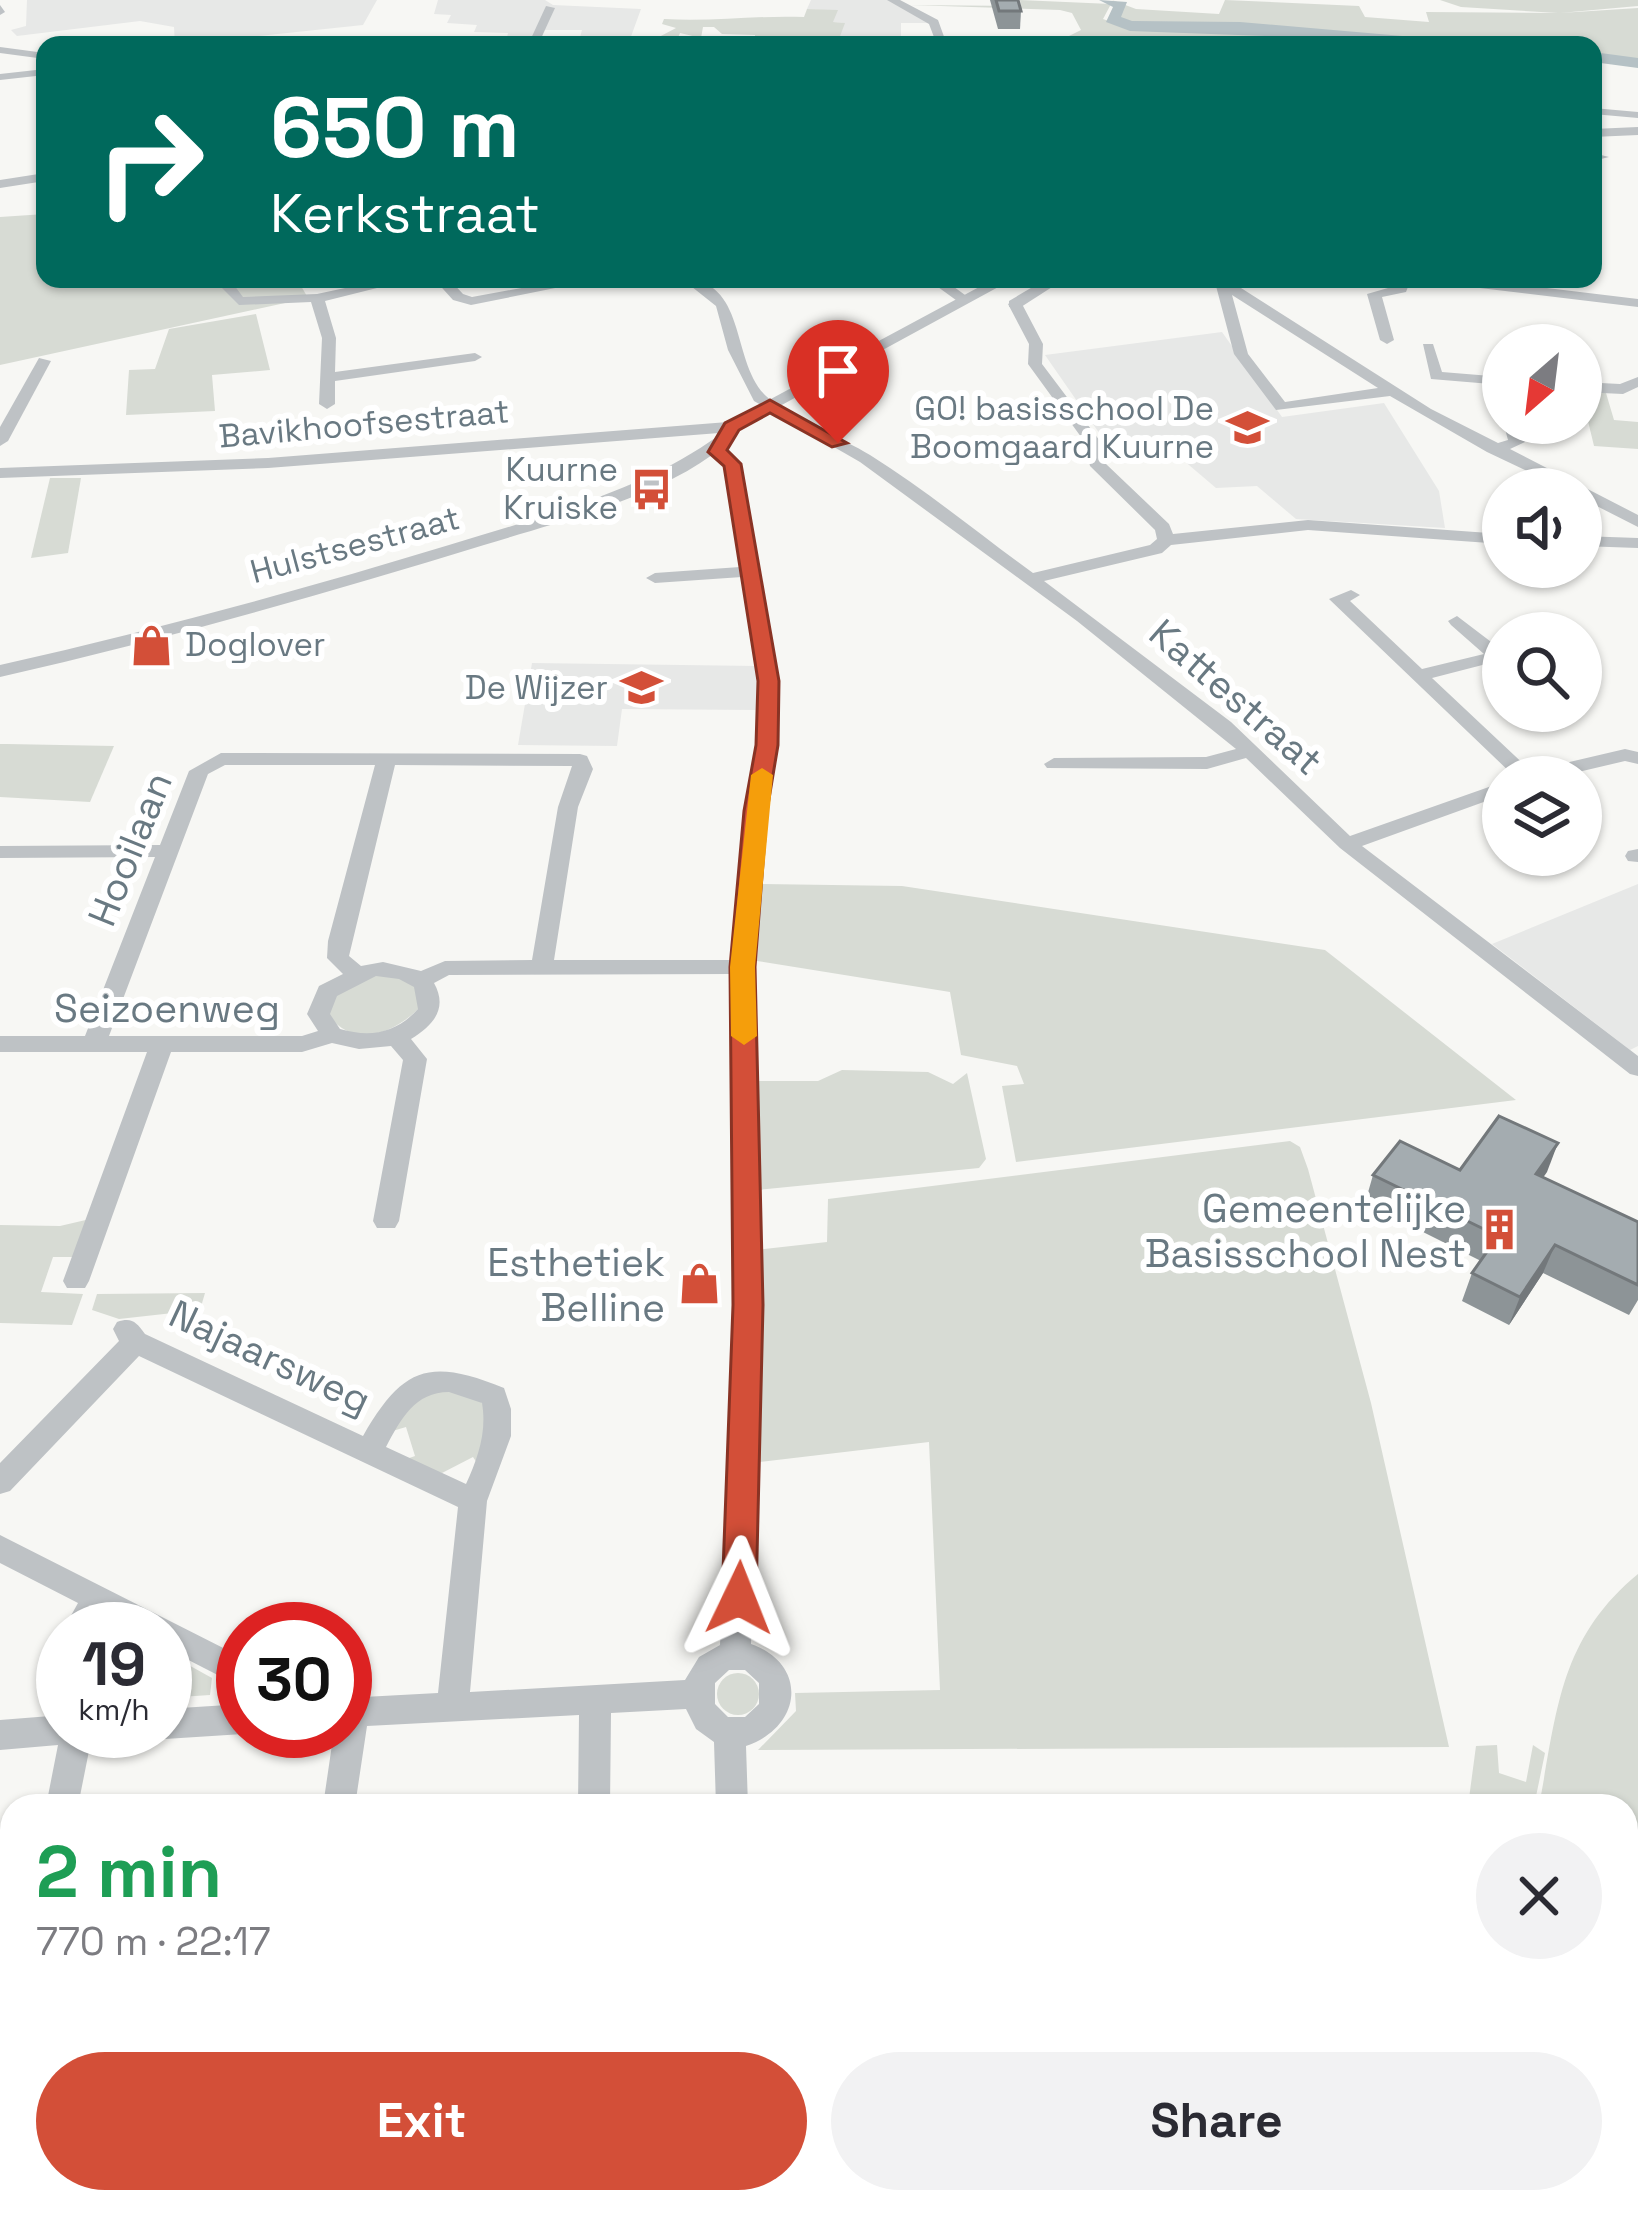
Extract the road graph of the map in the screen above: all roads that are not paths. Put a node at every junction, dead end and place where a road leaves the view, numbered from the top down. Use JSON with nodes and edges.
{"nodes":[{"id":1,"x":892,"y":0,"type":"edge"},
{"id":2,"x":550,"y":8,"type":"dead end"},
{"id":3,"x":537,"y":36,"type":"edge"},
{"id":4,"x":939,"y":36,"type":"edge"},
{"id":5,"x":1,"y":43,"type":"edge"},
{"id":6,"x":36,"y":53,"type":"edge"},
{"id":7,"x":36,"y":73,"type":"edge"},
{"id":8,"x":0,"y":77,"type":"edge"},
{"id":9,"x":1602,"y":112,"type":"edge"},
{"id":10,"x":1638,"y":115,"type":"edge"},
{"id":11,"x":1638,"y":131,"type":"edge"},
{"id":12,"x":1602,"y":133,"type":"edge"},
{"id":13,"x":36,"y":178,"type":"edge"},
{"id":14,"x":0,"y":184,"type":"edge"},
{"id":15,"x":230,"y":288,"type":"dead end"},
{"id":16,"x":334,"y":288,"type":"edge"},
{"id":17,"x":364,"y":288,"type":"edge"},
{"id":18,"x":449,"y":288,"type":"edge"},
{"id":19,"x":543,"y":288,"type":"edge"},
{"id":20,"x":701,"y":288,"type":"edge"},
{"id":21,"x":953,"y":288,"type":"edge"},
{"id":22,"x":988,"y":288,"type":"edge"},
{"id":23,"x":1043,"y":288,"type":"edge"},
{"id":24,"x":1224,"y":288,"type":"edge"},
{"id":25,"x":1238,"y":288,"type":"edge"},
{"id":26,"x":1401,"y":288,"type":"edge"},
{"id":27,"x":1505,"y":288,"type":"edge"},
{"id":28,"x":1589,"y":288,"type":"edge"},
{"id":29,"x":972,"y":297,"type":"junction"},
{"id":30,"x":317,"y":298,"type":"junction"},
{"id":31,"x":1595,"y":300,"type":"junction"},
{"id":32,"x":1638,"y":303,"type":"edge"},
{"id":33,"x":1015,"y":304,"type":"joint"},
{"id":34,"x":1388,"y":340,"type":"dead end"},
{"id":35,"x":1428,"y":347,"type":"dead end"},
{"id":36,"x":475,"y":357,"type":"dead end"},
{"id":37,"x":44,"y":361,"type":"dead end"},
{"id":38,"x":330,"y":377,"type":"junction"},
{"id":39,"x":1482,"y":379,"type":"edge"},
{"id":40,"x":1638,"y":381,"type":"edge"},
{"id":41,"x":1602,"y":388,"type":"edge"},
{"id":42,"x":1390,"y":392,"type":"junction"},
{"id":43,"x":327,"y":404,"type":"dead end"},
{"id":44,"x":770,"y":406,"type":"junction"},
{"id":45,"x":732,"y":427,"type":"junction"},
{"id":46,"x":0,"y":441,"type":"edge"},
{"id":47,"x":1509,"y":444,"type":"edge"},
{"id":48,"x":1493,"y":449,"type":"junction"},
{"id":49,"x":717,"y":452,"type":"junction"},
{"id":50,"x":1533,"y":468,"type":"edge"},
{"id":51,"x":0,"y":473,"type":"edge"},
{"id":52,"x":1602,"y":502,"type":"edge"},
{"id":53,"x":1634,"y":519,"type":"edge"},
{"id":54,"x":1482,"y":537,"type":"edge"},
{"id":55,"x":1166,"y":540,"type":"junction"},
{"id":56,"x":1602,"y":542,"type":"edge"},
{"id":57,"x":1638,"y":543,"type":"edge"},
{"id":58,"x":751,"y":571,"type":"junction"},
{"id":59,"x":655,"y":578,"type":"dead end"},
{"id":60,"x":1029,"y":579,"type":"junction"},
{"id":61,"x":1317,"y":601,"type":"dead end"},
{"id":62,"x":1456,"y":621,"type":"dead end"},
{"id":63,"x":1482,"y":643,"type":"edge"},
{"id":64,"x":1482,"y":662,"type":"edge"},
{"id":65,"x":0,"y":671,"type":"edge"},
{"id":66,"x":1420,"y":675,"type":"junction"},
{"id":67,"x":1249,"y":752,"type":"junction"},
{"id":68,"x":1507,"y":756,"type":"edge"},
{"id":69,"x":387,"y":758,"type":"junction"},
{"id":70,"x":1638,"y":758,"type":"edge"},
{"id":71,"x":1602,"y":760,"type":"edge"},
{"id":72,"x":1054,"y":764,"type":"dead end"},
{"id":73,"x":1482,"y":796,"type":"edge"},
{"id":74,"x":1347,"y":844,"type":"junction"},
{"id":75,"x":165,"y":851,"type":"junction"},
{"id":76,"x":0,"y":852,"type":"edge"},
{"id":77,"x":542,"y":966,"type":"junction"},
{"id":78,"x":743,"y":967,"type":"junction"},
{"id":79,"x":355,"y":973,"type":"junction"},
{"id":80,"x":421,"y":980,"type":"junction"},
{"id":81,"x":332,"y":1035,"type":"junction"},
{"id":82,"x":396,"y":1037,"type":"junction"},
{"id":83,"x":0,"y":1044,"type":"edge"},
{"id":84,"x":94,"y":1044,"type":"junction"},
{"id":85,"x":162,"y":1044,"type":"junction"},
{"id":86,"x":1636,"y":1064,"type":"edge"},
{"id":87,"x":386,"y":1221,"type":"dead end"},
{"id":88,"x":76,"y":1281,"type":"dead end"},
{"id":89,"x":370,"y":1449,"type":"junction"},
{"id":90,"x":0,"y":1482,"type":"edge"},
{"id":91,"x":473,"y":1501,"type":"junction"},
{"id":92,"x":0,"y":1548,"type":"edge"},
{"id":93,"x":99,"y":1599,"type":"junction"},
{"id":94,"x":97,"y":1602,"type":"edge"},
{"id":95,"x":105,"y":1602,"type":"edge"},
{"id":96,"x":735,"y":1656,"type":"junction"},
{"id":97,"x":697,"y":1694,"type":"junction"},
{"id":98,"x":595,"y":1700,"type":"junction"},
{"id":99,"x":453,"y":1704,"type":"junction"},
{"id":100,"x":372,"y":1710,"type":"edge"},
{"id":101,"x":730,"y":1731,"type":"junction"},
{"id":102,"x":36,"y":1732,"type":"edge"},
{"id":103,"x":0,"y":1735,"type":"edge"},
{"id":104,"x":72,"y":1758,"type":"edge"},
{"id":105,"x":344,"y":1758,"type":"edge"},
{"id":106,"x":64,"y":1794,"type":"edge"},
{"id":107,"x":340,"y":1794,"type":"edge"},
{"id":108,"x":594,"y":1794,"type":"edge"},
{"id":109,"x":732,"y":1794,"type":"edge"}],
"edges":[{"from":1,"to":4,"type":"street"},
{"from":2,"to":3,"type":"street"},
{"from":5,"to":6,"type":"street"},
{"from":7,"to":8,"type":"street"},
{"from":9,"to":10,"type":"street"},
{"from":11,"to":12,"type":"street"},
{"from":13,"to":14,"type":"street"},
{"from":15,"to":30,"type":"street"},
{"from":16,"to":30,"type":"street"},
{"from":17,"to":30,"type":"street"},
{"from":18,"to":19,"type":"street"},
{"from":20,"to":44,"type":"street"},
{"from":21,"to":29,"type":"street"},
{"from":22,"to":29,"type":"street"},
{"from":23,"to":33,"type":"street"},
{"from":24,"to":42,"type":"street"},
{"from":25,"to":42,"type":"street"},
{"from":26,"to":34,"type":"street"},
{"from":27,"to":31,"type":"street"},
{"from":28,"to":31,"type":"street"},
{"from":29,"to":44,"type":"street"},
{"from":30,"to":38,"type":"street"},
{"from":31,"to":32,"type":"street"},
{"from":33,"to":55,"type":"street"},
{"from":35,"to":39,"type":"street"},
{"from":36,"to":38,"type":"street"},
{"from":37,"to":46,"type":"street"},
{"from":38,"to":43,"type":"street"},
{"from":40,"to":41,"type":"street"},
{"from":42,"to":48,"type":"street"},
{"from":44,"to":45,"type":"street"},
{"from":44,"to":60,"type":"street","name":"Kattestraat"},
{"from":45,"to":49,"type":"street"},
{"from":45,"to":51,"type":"street","name":"Bavikhoofsestraat"},
{"from":47,"to":48,"type":"street"},
{"from":48,"to":50,"type":"street"},
{"from":49,"to":58,"type":"street"},
{"from":49,"to":65,"type":"street","name":"Hulstsestraat"},
{"from":52,"to":53,"type":"street"},
{"from":53,"to":57,"type":"street"},
{"from":54,"to":55,"type":"street"},
{"from":55,"to":60,"type":"street"},
{"from":56,"to":57,"type":"street"},
{"from":58,"to":59,"type":"street"},
{"from":58,"to":78,"type":"street"},
{"from":60,"to":67,"type":"street","name":"Kattestraat"},
{"from":61,"to":66,"type":"street"},
{"from":62,"to":63,"type":"street"},
{"from":64,"to":66,"type":"street"},
{"from":66,"to":68,"type":"street"},
{"from":67,"to":72,"type":"street"},
{"from":67,"to":74,"type":"street","name":"Kattestraat"},
{"from":69,"to":75,"type":"street","name":"Hooilaan"},
{"from":69,"to":77,"type":"street"},
{"from":69,"to":79,"type":"street"},
{"from":70,"to":71,"type":"street"},
{"from":73,"to":74,"type":"street"},
{"from":74,"to":86,"type":"street","name":"Kattestraat"},
{"from":75,"to":76,"type":"street"},
{"from":75,"to":84,"type":"street","name":"Hooilaan"},
{"from":77,"to":78,"type":"street"},
{"from":77,"to":80,"type":"street"},
{"from":78,"to":96,"type":"street"},
{"from":79,"to":80,"type":"street"},
{"from":79,"to":81,"type":"street"},
{"from":80,"to":82,"type":"street"},
{"from":81,"to":82,"type":"street"},
{"from":81,"to":85,"type":"street","name":"Seizoenweg"},
{"from":82,"to":87,"type":"street"},
{"from":83,"to":84,"type":"street","name":"Seizoenweg"},
{"from":84,"to":85,"type":"street","name":"Seizoenweg"},
{"from":85,"to":88,"type":"street"},
{"from":89,"to":90,"type":"street","name":"Najaarsweg"},
{"from":89,"to":91,"type":"street","name":"Najaarsweg"},
{"from":89,"to":91,"type":"street","name":"Najaarsweg"},
{"from":91,"to":99,"type":"street","name":"Najaarsweg"},
{"from":92,"to":93,"type":"street"},
{"from":93,"to":94,"type":"street"},
{"from":93,"to":95,"type":"street"},
{"from":96,"to":97,"type":"street"},
{"from":96,"to":101,"type":"street"},
{"from":97,"to":98,"type":"street"},
{"from":97,"to":101,"type":"street"},
{"from":98,"to":99,"type":"street"},
{"from":98,"to":108,"type":"street"},
{"from":99,"to":100,"type":"street"},
{"from":101,"to":109,"type":"street"},
{"from":102,"to":103,"type":"street"},
{"from":104,"to":106,"type":"street"},
{"from":105,"to":107,"type":"street"}]}
